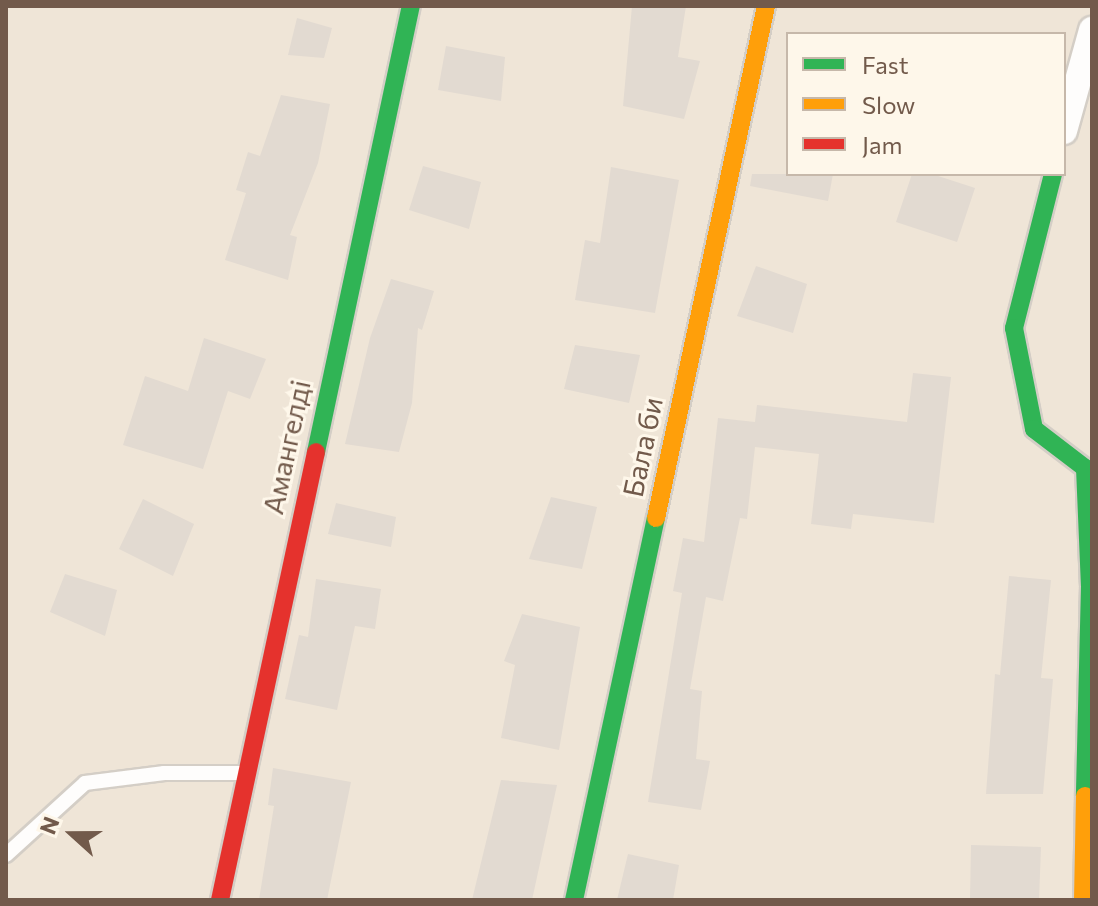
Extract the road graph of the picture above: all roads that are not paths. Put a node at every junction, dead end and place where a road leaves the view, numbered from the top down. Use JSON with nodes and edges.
{"nodes":[{"id":1,"x":411,"y":6,"type":"edge"},
{"id":2,"x":766,"y":6,"type":"edge"},
{"id":3,"x":1092,"y":30,"type":"edge"},
{"id":4,"x":1066,"y":124,"type":"edge"},
{"id":5,"x":1052,"y":176,"type":"edge"},
{"id":6,"x":1089,"y":468,"type":"edge"},
{"id":7,"x":246,"y":773,"type":"junction"},
{"id":8,"x":6,"y":855,"type":"edge"},
{"id":9,"x":220,"y":900,"type":"edge"},
{"id":10,"x":574,"y":900,"type":"edge"},
{"id":11,"x":1083,"y":900,"type":"edge"}],
"edges":[{"from":1,"to":7,"type":"street","name":"Амангелді"},
{"from":2,"to":10,"type":"street","name":"Бала би"},
{"from":3,"to":4,"type":"street"},
{"from":5,"to":6,"type":"street"},
{"from":6,"to":11,"type":"street"},
{"from":7,"to":8,"type":"lane"},
{"from":7,"to":9,"type":"street","name":"Амангелді"}]}
